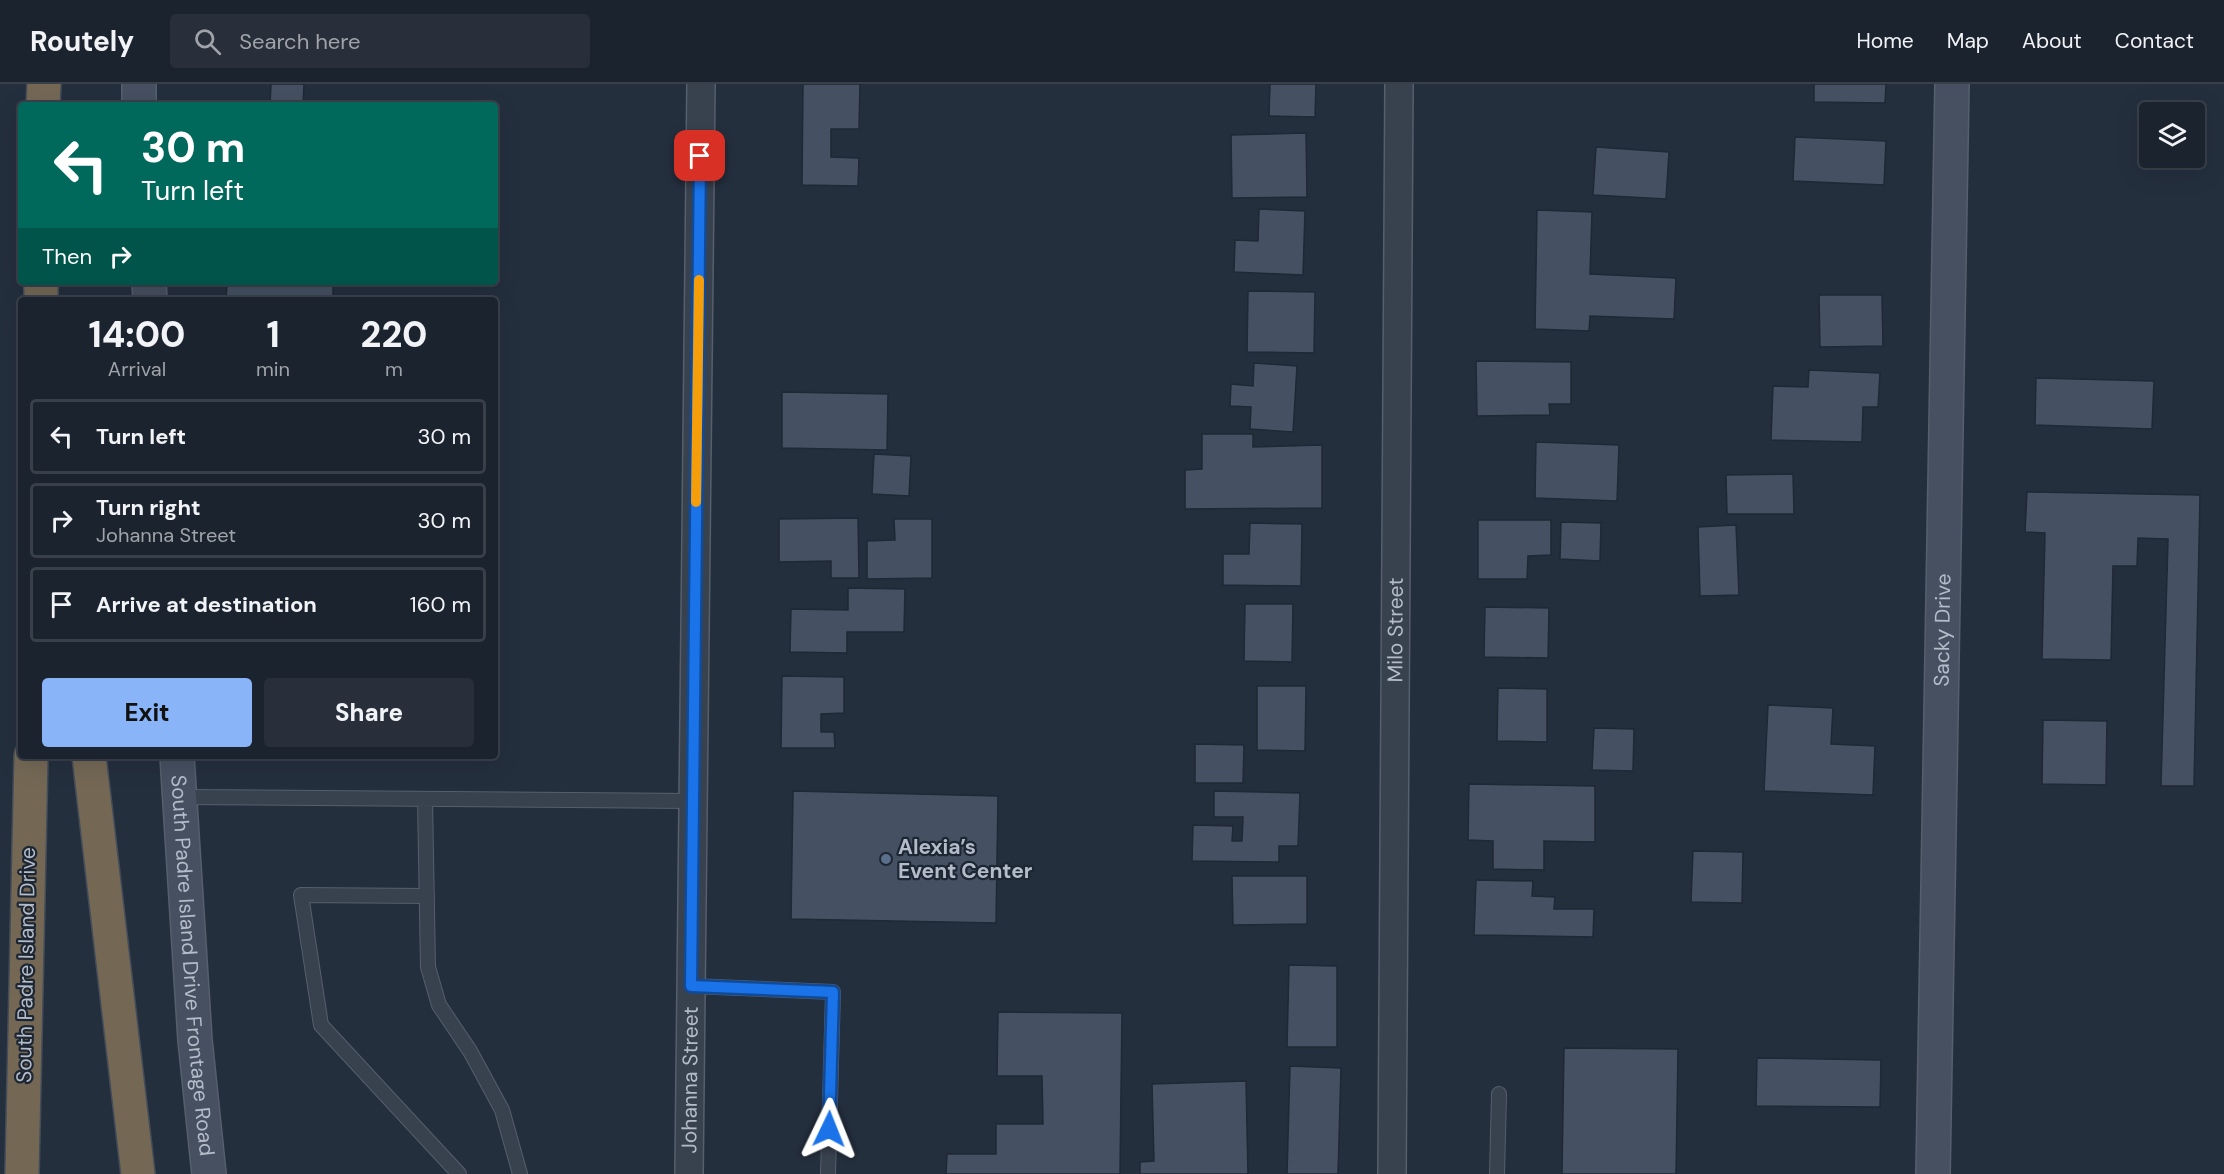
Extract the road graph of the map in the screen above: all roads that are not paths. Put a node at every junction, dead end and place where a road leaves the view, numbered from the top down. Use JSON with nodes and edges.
{"nodes":[{"id":1,"x":44,"y":84,"type":"edge"},
{"id":2,"x":140,"y":84,"type":"edge"},
{"id":3,"x":701,"y":84,"type":"edge"},
{"id":4,"x":1399,"y":84,"type":"edge"},
{"id":5,"x":1952,"y":84,"type":"edge"},
{"id":6,"x":44,"y":102,"type":"edge"},
{"id":7,"x":139,"y":102,"type":"edge"},
{"id":8,"x":31,"y":759,"type":"edge"},
{"id":9,"x":89,"y":759,"type":"edge"},
{"id":10,"x":177,"y":759,"type":"edge"},
{"id":11,"x":180,"y":797,"type":"junction"},
{"id":12,"x":425,"y":799,"type":"junction"},
{"id":13,"x":693,"y":801,"type":"junction"},
{"id":14,"x":427,"y":896,"type":"junction"},
{"id":15,"x":691,"y":986,"type":"junction"},
{"id":16,"x":1499,"y":1094,"type":"dead end"},
{"id":17,"x":22,"y":1174,"type":"edge"},
{"id":18,"x":138,"y":1174,"type":"edge"},
{"id":19,"x":209,"y":1174,"type":"edge"},
{"id":20,"x":459,"y":1174,"type":"edge"},
{"id":21,"x":520,"y":1174,"type":"edge"},
{"id":22,"x":689,"y":1174,"type":"edge"},
{"id":23,"x":828,"y":1174,"type":"edge"},
{"id":24,"x":1392,"y":1174,"type":"edge"},
{"id":25,"x":1497,"y":1174,"type":"edge"},
{"id":26,"x":1933,"y":1174,"type":"edge"}],
"edges":[{"from":1,"to":6,"type":"highway"},
{"from":2,"to":7,"type":"street"},
{"from":3,"to":13,"type":"street","name":"Johanna Street"},
{"from":4,"to":24,"type":"street","name":"Milo Street"},
{"from":5,"to":26,"type":"street","name":"Sacky Drive"},
{"from":8,"to":17,"type":"highway","name":"South Padre Island Drive"},
{"from":9,"to":18,"type":"highway"},
{"from":10,"to":11,"type":"street","name":"South Padre Island Drive Frontage Road"},
{"from":11,"to":12,"type":"lane"},
{"from":11,"to":19,"type":"street","name":"South Padre Island Drive Frontage Road"},
{"from":12,"to":13,"type":"lane"},
{"from":12,"to":14,"type":"lane"},
{"from":13,"to":15,"type":"street","name":"Johanna Street"},
{"from":14,"to":20,"type":"lane"},
{"from":14,"to":21,"type":"lane"},
{"from":15,"to":22,"type":"street","name":"Johanna Street"},
{"from":15,"to":23,"type":"lane"},
{"from":16,"to":25,"type":"lane"}]}
